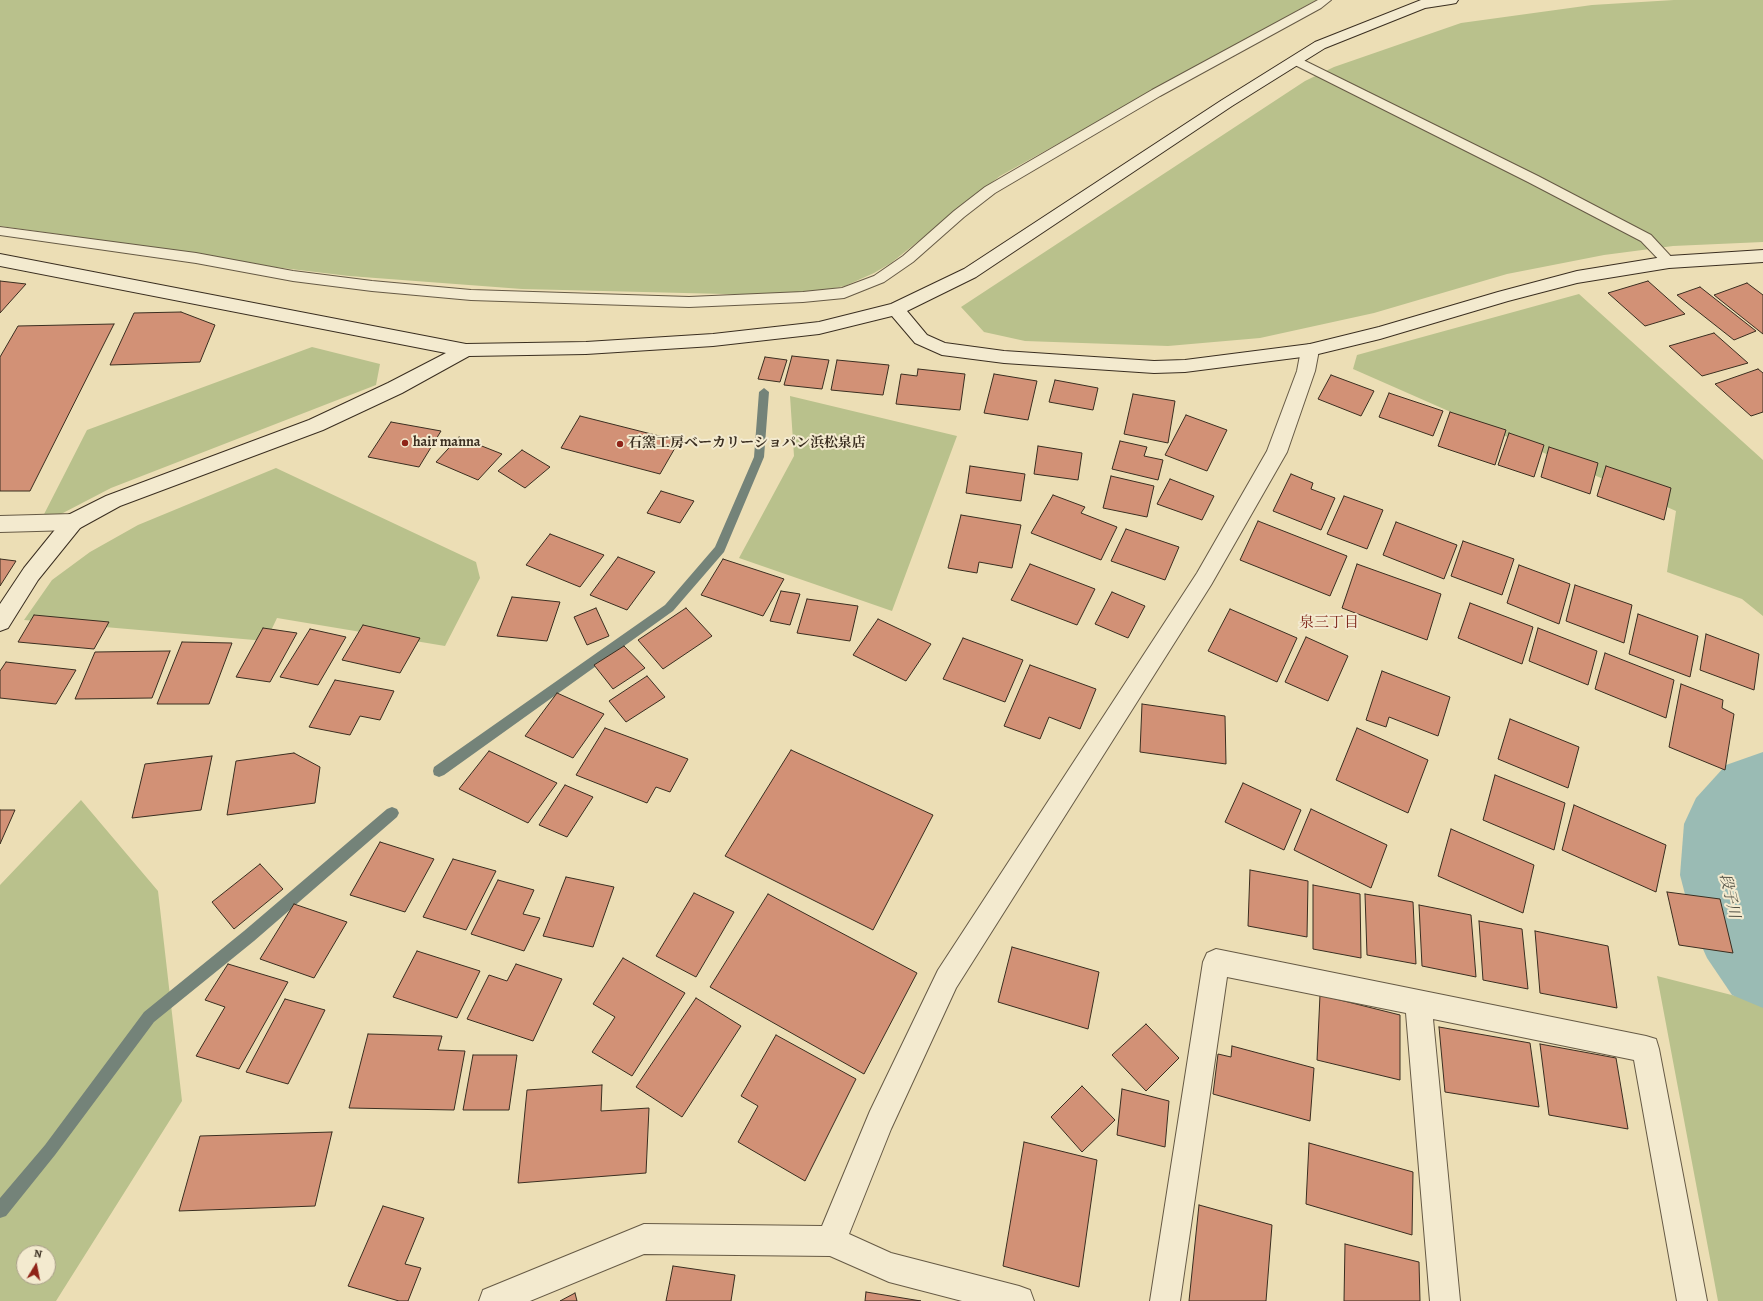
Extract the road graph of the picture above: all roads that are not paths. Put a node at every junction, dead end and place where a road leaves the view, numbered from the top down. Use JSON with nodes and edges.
{"nodes":[{"id":1,"x":1325,"y":0,"type":"edge"},
{"id":2,"x":1451,"y":0,"type":"edge"},
{"id":3,"x":1420,"y":2,"type":"edge"},
{"id":4,"x":1295,"y":60,"type":"junction"},
{"id":5,"x":0,"y":231,"type":"edge"},
{"id":6,"x":1763,"y":256,"type":"edge"},
{"id":7,"x":0,"y":260,"type":"edge"},
{"id":8,"x":1669,"y":262,"type":"junction"},
{"id":9,"x":896,"y":309,"type":"junction"},
{"id":10,"x":466,"y":350,"type":"junction"},
{"id":11,"x":1310,"y":350,"type":"junction"},
{"id":12,"x":73,"y":522,"type":"junction"},
{"id":13,"x":0,"y":524,"type":"edge"},
{"id":14,"x":0,"y":622,"type":"edge"},
{"id":15,"x":1418,"y":1002,"type":"junction"},
{"id":16,"x":831,"y":1241,"type":"junction"},
{"id":17,"x":494,"y":1301,"type":"edge"},
{"id":18,"x":1017,"y":1301,"type":"edge"},
{"id":19,"x":1165,"y":1301,"type":"edge"},
{"id":20,"x":1445,"y":1301,"type":"edge"},
{"id":21,"x":1692,"y":1301,"type":"edge"}],
"edges":[{"from":1,"to":5,"type":"lane"},
{"from":2,"to":3,"type":"street"},
{"from":3,"to":4,"type":"street"},
{"from":4,"to":8,"type":"lane"},
{"from":4,"to":9,"type":"street"},
{"from":6,"to":8,"type":"street"},
{"from":7,"to":10,"type":"street"},
{"from":8,"to":11,"type":"street"},
{"from":9,"to":10,"type":"street"},
{"from":9,"to":11,"type":"street"},
{"from":10,"to":12,"type":"street"},
{"from":11,"to":16,"type":"street"},
{"from":12,"to":13,"type":"street"},
{"from":12,"to":14,"type":"street"},
{"from":15,"to":19,"type":"street"},
{"from":15,"to":20,"type":"street"},
{"from":15,"to":21,"type":"street"},
{"from":16,"to":17,"type":"street"},
{"from":16,"to":18,"type":"street"}]}
